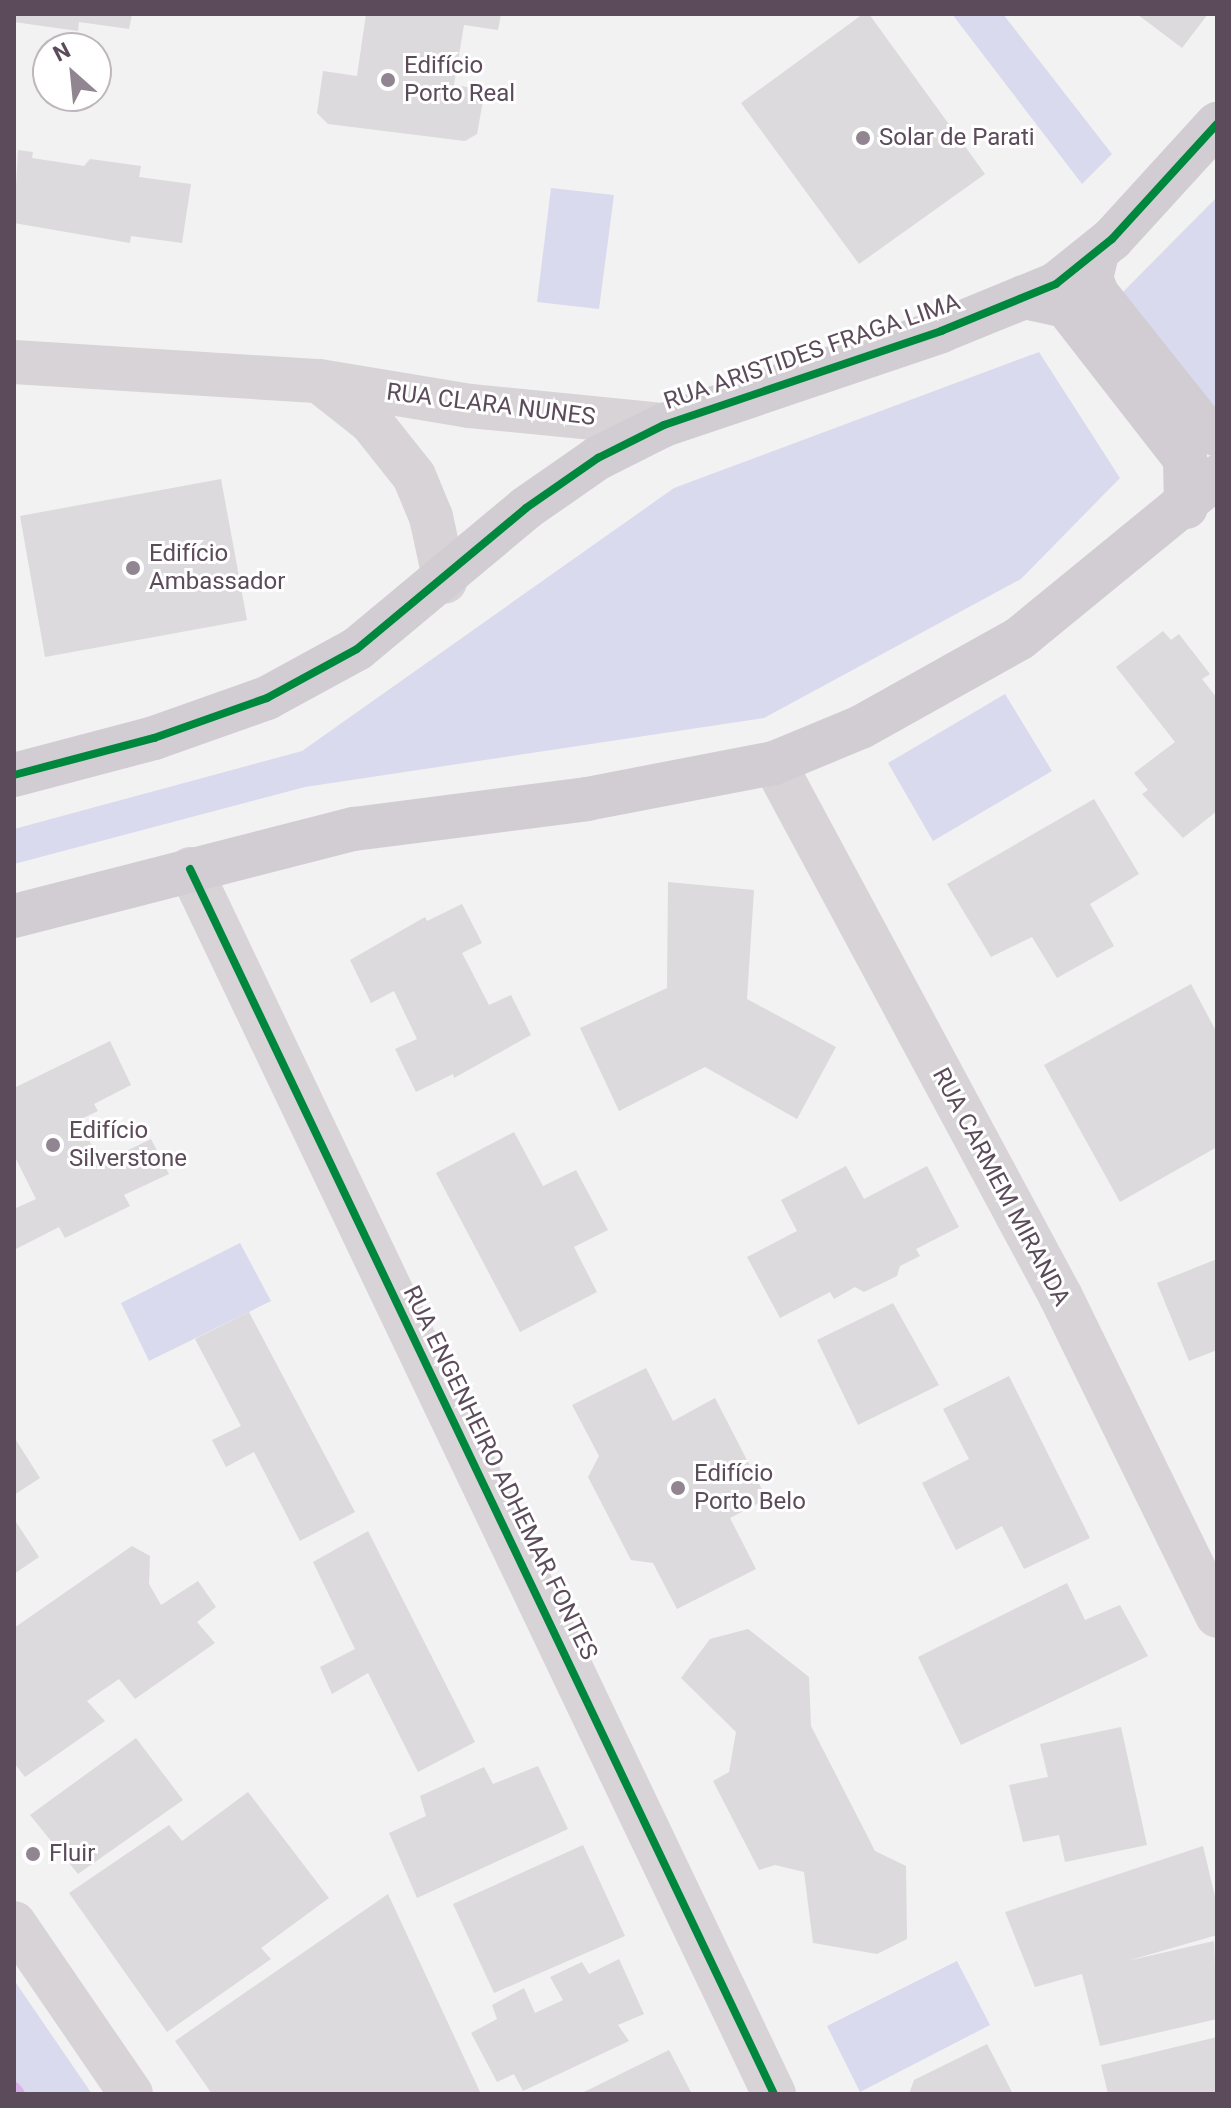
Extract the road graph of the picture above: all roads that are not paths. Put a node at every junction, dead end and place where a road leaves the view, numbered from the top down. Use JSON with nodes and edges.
{"nodes":[{"id":1,"x":1217,"y":124,"type":"edge"},
{"id":2,"x":1097,"y":253,"type":"junction"},
{"id":3,"x":1024,"y":297,"type":"junction"},
{"id":4,"x":14,"y":362,"type":"edge"},
{"id":5,"x":319,"y":381,"type":"junction"},
{"id":6,"x":664,"y":425,"type":"junction"},
{"id":7,"x":1217,"y":435,"type":"edge"},
{"id":8,"x":1206,"y":497,"type":"edge"},
{"id":9,"x":445,"y":581,"type":"junction"},
{"id":10,"x":774,"y":763,"type":"junction"},
{"id":11,"x":14,"y":775,"type":"edge"},
{"id":12,"x":190,"y":869,"type":"junction"},
{"id":13,"x":14,"y":916,"type":"edge"},
{"id":14,"x":1217,"y":1616,"type":"edge"},
{"id":15,"x":14,"y":1923,"type":"edge"},
{"id":16,"x":131,"y":2094,"type":"edge"},
{"id":17,"x":774,"y":2094,"type":"edge"}],
"edges":[{"from":1,"to":2,"type":"main road","name":"RUA ARISTIDES FRAGA LIMA"},
{"from":2,"to":3,"type":"main road","name":"RUA ARISTIDES FRAGA LIMA"},
{"from":2,"to":7,"type":"main road"},
{"from":3,"to":6,"type":"main road","name":"RUA ARISTIDES FRAGA LIMA"},
{"from":3,"to":8,"type":"main road"},
{"from":4,"to":5,"type":"street","name":"RUA CLARA NUNES"},
{"from":5,"to":6,"type":"street","name":"RUA CLARA NUNES"},
{"from":5,"to":9,"type":"street","name":"RUA CLARA NUNES"},
{"from":6,"to":9,"type":"main road","name":"RUA ARISTIDES FRAGA LIMA"},
{"from":8,"to":10,"type":"main road"},
{"from":9,"to":11,"type":"main road","name":"RUA ARISTIDES FRAGA LIMA"},
{"from":10,"to":12,"type":"main road"},
{"from":10,"to":14,"type":"street","name":"RUA CARMEM MIRANDA"},
{"from":12,"to":13,"type":"main road"},
{"from":12,"to":17,"type":"street","name":"RUA ENGENHEIRO ADHEMAR FONTES"},
{"from":15,"to":16,"type":"street"}]}
